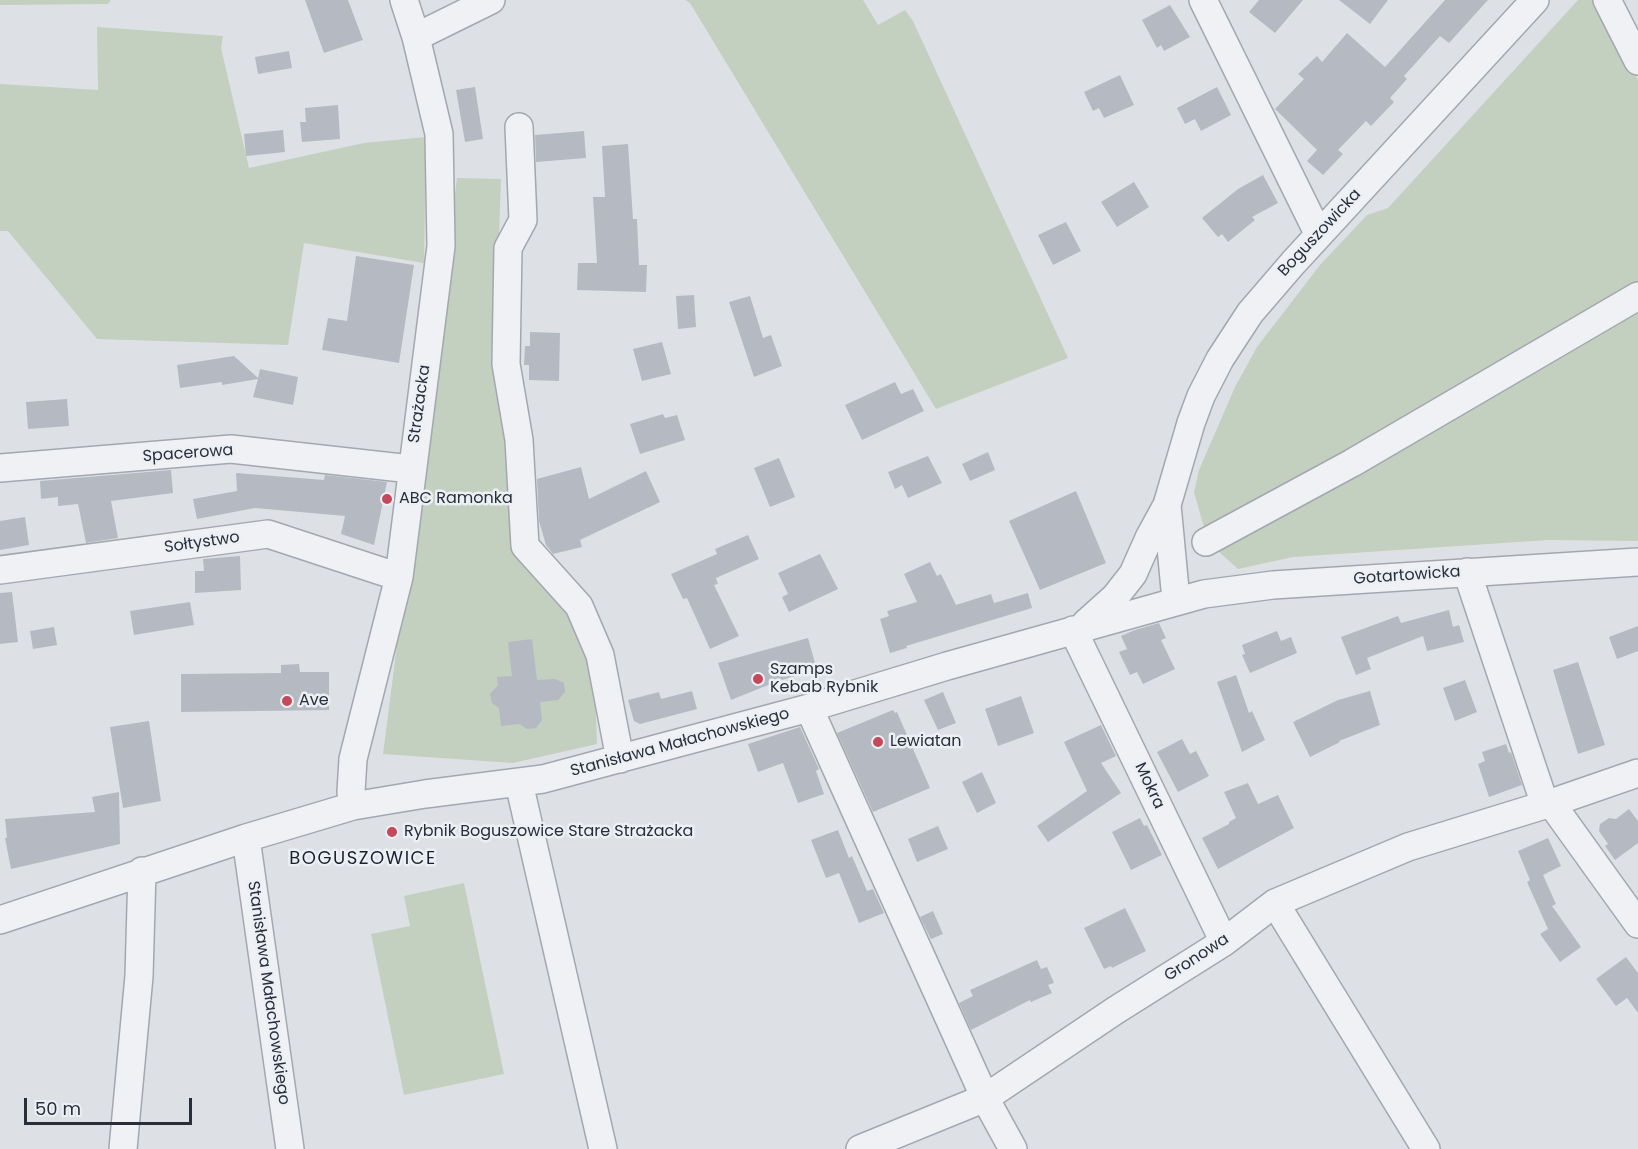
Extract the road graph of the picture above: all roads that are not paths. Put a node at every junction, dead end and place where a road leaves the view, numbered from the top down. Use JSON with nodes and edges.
{"nodes":[{"id":1,"x":404,"y":0,"type":"edge"},
{"id":2,"x":491,"y":0,"type":"edge"},
{"id":3,"x":1203,"y":0,"type":"edge"},
{"id":4,"x":1535,"y":0,"type":"edge"},
{"id":5,"x":1607,"y":0,"type":"edge"},
{"id":6,"x":416,"y":37,"type":"junction"},
{"id":7,"x":1638,"y":61,"type":"edge"},
{"id":8,"x":519,"y":127,"type":"dead end"},
{"id":9,"x":1319,"y":235,"type":"junction"},
{"id":10,"x":1638,"y":296,"type":"edge"},
{"id":11,"x":0,"y":468,"type":"edge"},
{"id":12,"x":411,"y":469,"type":"junction"},
{"id":13,"x":1167,"y":505,"type":"junction"},
{"id":14,"x":1206,"y":542,"type":"dead end"},
{"id":15,"x":1142,"y":559,"type":"junction"},
{"id":16,"x":1638,"y":562,"type":"edge"},
{"id":17,"x":0,"y":570,"type":"edge"},
{"id":18,"x":1467,"y":572,"type":"junction"},
{"id":19,"x":399,"y":577,"type":"junction"},
{"id":20,"x":1167,"y":603,"type":"junction"},
{"id":21,"x":1077,"y":629,"type":"junction"},
{"id":22,"x":809,"y":708,"type":"junction"},
{"id":23,"x":620,"y":759,"type":"junction"},
{"id":24,"x":1638,"y":773,"type":"edge"},
{"id":25,"x":519,"y":783,"type":"junction"},
{"id":26,"x":1548,"y":804,"type":"junction"},
{"id":27,"x":353,"y":806,"type":"junction"},
{"id":28,"x":246,"y":837,"type":"junction"},
{"id":29,"x":142,"y":871,"type":"junction"},
{"id":30,"x":1275,"y":903,"type":"junction"},
{"id":31,"x":0,"y":920,"type":"edge"},
{"id":32,"x":1638,"y":924,"type":"edge"},
{"id":33,"x":1224,"y":942,"type":"junction"},
{"id":34,"x":985,"y":1098,"type":"junction"},
{"id":35,"x":123,"y":1149,"type":"edge"},
{"id":36,"x":290,"y":1149,"type":"edge"},
{"id":37,"x":603,"y":1149,"type":"edge"},
{"id":38,"x":860,"y":1149,"type":"edge"},
{"id":39,"x":1013,"y":1149,"type":"edge"},
{"id":40,"x":1426,"y":1149,"type":"edge"}],
"edges":[{"from":1,"to":6,"type":"street","name":"Strażacka"},
{"from":2,"to":6,"type":"street"},
{"from":3,"to":9,"type":"street"},
{"from":4,"to":9,"type":"street","name":"Boguszowicka"},
{"from":5,"to":7,"type":"street"},
{"from":6,"to":12,"type":"street","name":"Strażacka"},
{"from":8,"to":23,"type":"street"},
{"from":9,"to":13,"type":"street","name":"Boguszowicka"},
{"from":10,"to":14,"type":"street"},
{"from":11,"to":12,"type":"street","name":"Spacerowa"},
{"from":12,"to":19,"type":"street","name":"Strażacka"},
{"from":13,"to":15,"type":"street","name":"Boguszowicka"},
{"from":13,"to":20,"type":"street","name":"Boguszowicka"},
{"from":15,"to":20,"type":"street"},
{"from":15,"to":21,"type":"street","name":"Boguszowicka"},
{"from":16,"to":18,"type":"street","name":"Gotartowicka"},
{"from":17,"to":19,"type":"street","name":"Sołtystwo"},
{"from":18,"to":20,"type":"street","name":"Gotartowicka"},
{"from":18,"to":26,"type":"street"},
{"from":19,"to":27,"type":"street","name":"Strażacka"},
{"from":20,"to":21,"type":"street","name":"Stanisława Małachowskiego"},
{"from":21,"to":22,"type":"street","name":"Stanisława Małachowskiego"},
{"from":21,"to":33,"type":"street","name":"Mokra"},
{"from":22,"to":23,"type":"street","name":"Stanisława Małachowskiego"},
{"from":22,"to":34,"type":"street"},
{"from":23,"to":25,"type":"street","name":"Stanisława Małachowskiego"},
{"from":24,"to":26,"type":"street","name":"Gronowa"},
{"from":25,"to":27,"type":"street","name":"Stanisława Małachowskiego"},
{"from":25,"to":37,"type":"street"},
{"from":26,"to":30,"type":"street","name":"Gronowa"},
{"from":26,"to":32,"type":"street"},
{"from":27,"to":28,"type":"street","name":"Stanisława Małachowskiego"},
{"from":28,"to":29,"type":"street","name":"Stanisława Małachowskiego"},
{"from":28,"to":36,"type":"street","name":"Stanisława Małachowskiego"},
{"from":29,"to":31,"type":"street","name":"Stanisława Małachowskiego"},
{"from":29,"to":35,"type":"street"},
{"from":30,"to":33,"type":"street","name":"Gronowa"},
{"from":30,"to":40,"type":"street"},
{"from":33,"to":34,"type":"street","name":"Gronowa"},
{"from":34,"to":38,"type":"street","name":"Gronowa"},
{"from":34,"to":39,"type":"street"}]}
